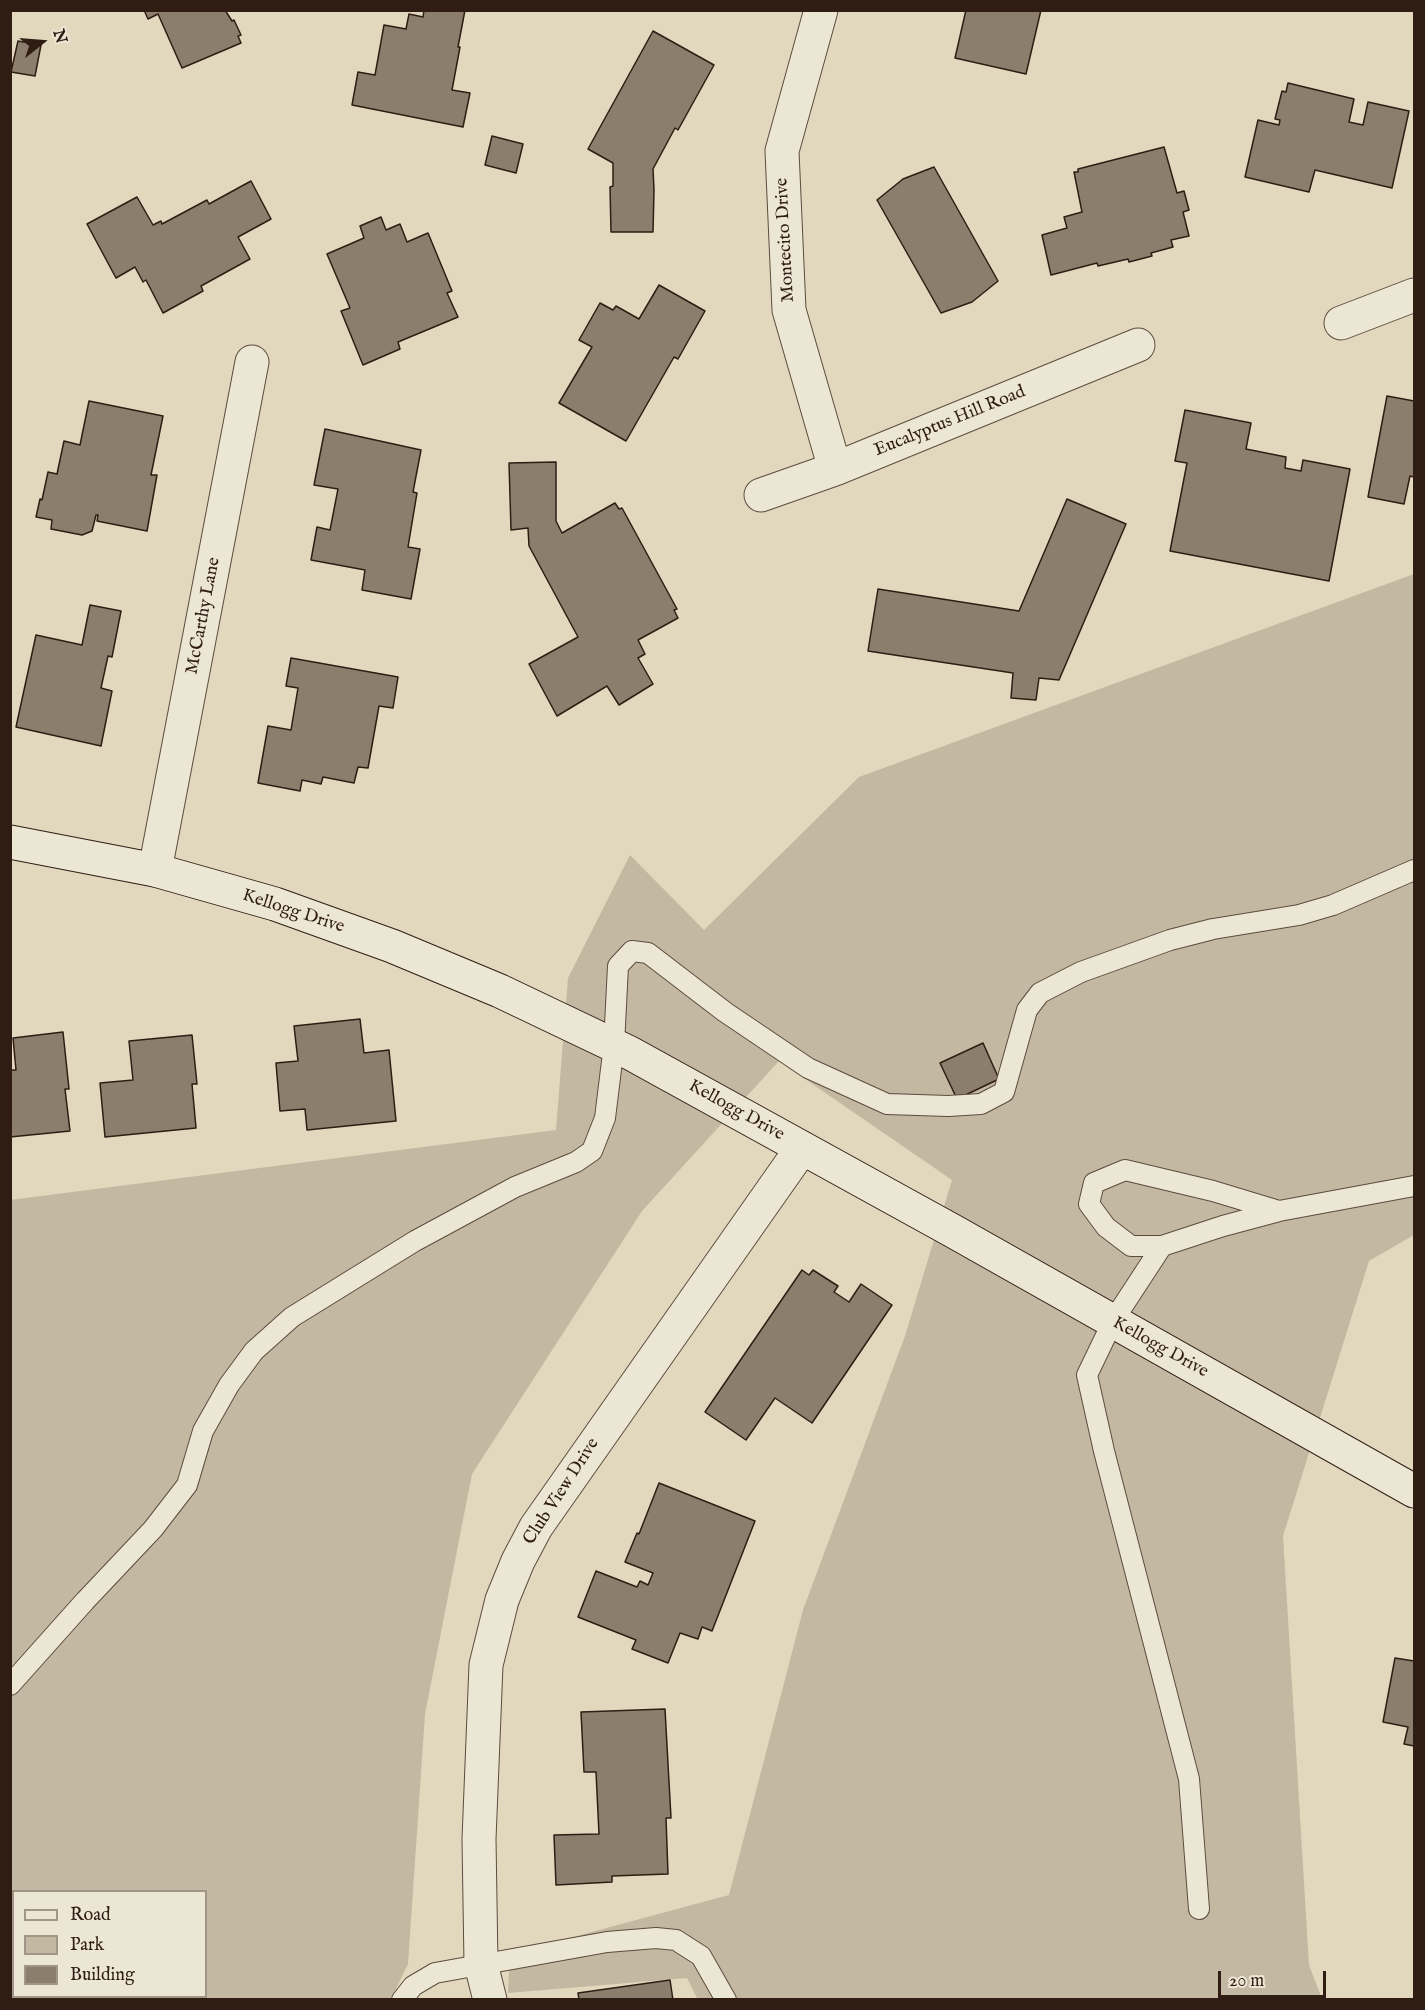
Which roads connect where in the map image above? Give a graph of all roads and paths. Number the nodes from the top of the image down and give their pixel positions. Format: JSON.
{"nodes":[{"id":1,"x":821,"y":10,"type":"edge"},
{"id":2,"x":1414,"y":295,"type":"edge"},
{"id":3,"x":1341,"y":323,"type":"dead end"},
{"id":4,"x":1138,"y":345,"type":"dead end"},
{"id":5,"x":252,"y":362,"type":"dead end"},
{"id":6,"x":835,"y":469,"type":"junction"},
{"id":7,"x":761,"y":495,"type":"dead end"},
{"id":8,"x":10,"y":842,"type":"edge"},
{"id":9,"x":155,"y":870,"type":"junction"},
{"id":10,"x":1414,"y":870,"type":"edge"},
{"id":11,"x":614,"y":1045,"type":"junction"},
{"id":12,"x":802,"y":1148,"type":"junction"},
{"id":13,"x":1414,"y":1186,"type":"edge"},
{"id":14,"x":1280,"y":1211,"type":"junction"},
{"id":15,"x":1162,"y":1246,"type":"junction"},
{"id":16,"x":1113,"y":1321,"type":"junction"},
{"id":17,"x":1414,"y":1491,"type":"edge"},
{"id":18,"x":10,"y":1685,"type":"edge"},
{"id":19,"x":1199,"y":1909,"type":"dead end"},
{"id":20,"x":481,"y":1964,"type":"junction"},
{"id":21,"x":402,"y":2000,"type":"edge"},
{"id":22,"x":490,"y":2000,"type":"edge"},
{"id":23,"x":726,"y":2000,"type":"edge"}],
"edges":[{"from":1,"to":6,"type":"street","name":"Montecito Drive"},
{"from":2,"to":3,"type":"street"},
{"from":4,"to":6,"type":"street","name":"Eucalyptus Hill Road"},
{"from":5,"to":9,"type":"street","name":"McCarthy Lane"},
{"from":6,"to":7,"type":"street","name":"Eucalyptus Hill Road"},
{"from":8,"to":9,"type":"street","name":"Kellogg Drive"},
{"from":9,"to":11,"type":"street","name":"Kellogg Drive"},
{"from":10,"to":11,"type":"lane"},
{"from":11,"to":12,"type":"street","name":"Kellogg Drive"},
{"from":11,"to":18,"type":"lane"},
{"from":12,"to":16,"type":"street","name":"Kellogg Drive"},
{"from":12,"to":20,"type":"street","name":"Club View Drive"},
{"from":13,"to":14,"type":"lane"},
{"from":14,"to":15,"type":"lane"},
{"from":14,"to":15,"type":"lane"},
{"from":15,"to":16,"type":"lane"},
{"from":16,"to":17,"type":"street","name":"Kellogg Drive"},
{"from":16,"to":19,"type":"lane"},
{"from":20,"to":21,"type":"lane"},
{"from":20,"to":22,"type":"street","name":"Club View Drive"},
{"from":20,"to":23,"type":"lane"}]}
